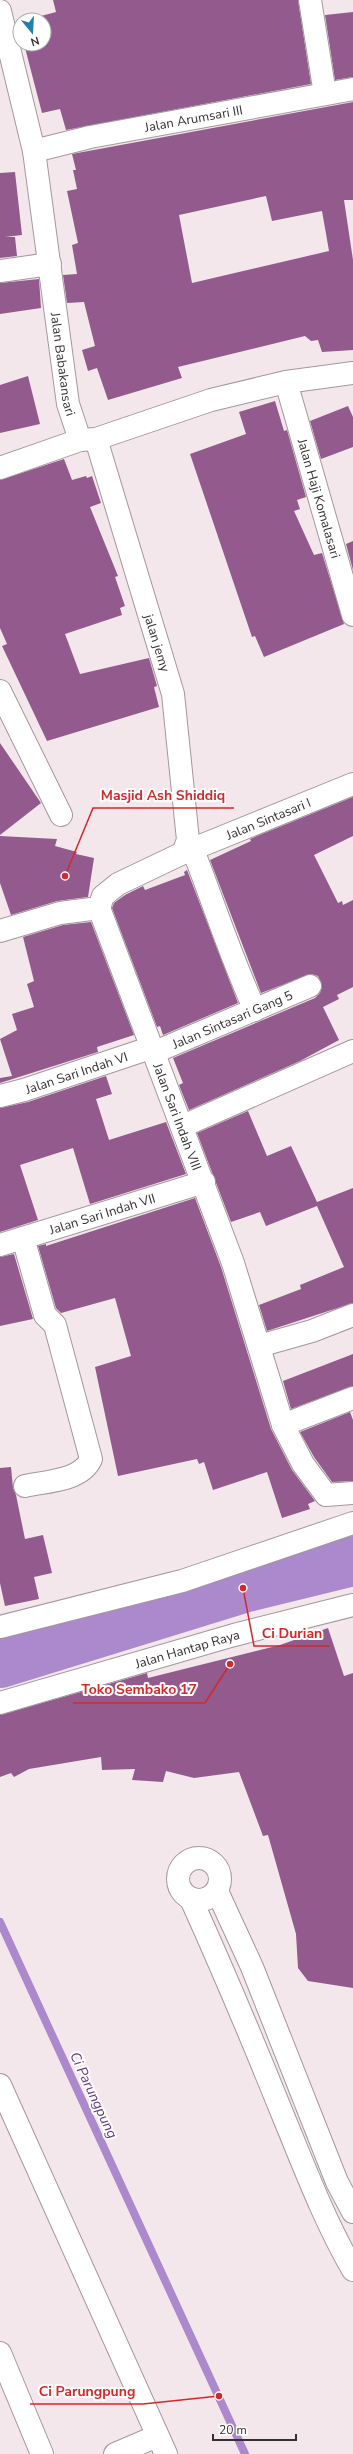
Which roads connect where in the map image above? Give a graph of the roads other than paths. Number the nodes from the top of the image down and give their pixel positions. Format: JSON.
{"nodes":[{"id":1,"x":310,"y":0,"type":"edge"},
{"id":2,"x":0,"y":11,"type":"edge"},
{"id":3,"x":353,"y":89,"type":"edge"},
{"id":4,"x":325,"y":94,"type":"junction"},
{"id":5,"x":34,"y":151,"type":"junction"},
{"id":6,"x":50,"y":264,"type":"junction"},
{"id":7,"x":0,"y":271,"type":"edge"},
{"id":8,"x":353,"y":373,"type":"edge"},
{"id":9,"x":286,"y":382,"type":"junction"},
{"id":10,"x":88,"y":439,"type":"junction"},
{"id":11,"x":0,"y":468,"type":"edge"},
{"id":12,"x":353,"y":615,"type":"edge"},
{"id":13,"x":0,"y":691,"type":"edge"},
{"id":14,"x":353,"y":784,"type":"edge"},
{"id":15,"x":61,"y":815,"type":"dead end"},
{"id":16,"x":188,"y":852,"type":"junction"},
{"id":17,"x":99,"y":908,"type":"junction"},
{"id":18,"x":0,"y":932,"type":"edge"},
{"id":19,"x":310,"y":986,"type":"dead end"},
{"id":20,"x":255,"y":1010,"type":"junction"},
{"id":21,"x":154,"y":1050,"type":"junction"},
{"id":22,"x":353,"y":1051,"type":"edge"},
{"id":23,"x":0,"y":1096,"type":"edge"},
{"id":24,"x":183,"y":1126,"type":"junction"},
{"id":25,"x":204,"y":1182,"type":"junction"},
{"id":26,"x":23,"y":1238,"type":"junction"},
{"id":27,"x":0,"y":1245,"type":"edge"},
{"id":28,"x":353,"y":1315,"type":"edge"},
{"id":29,"x":259,"y":1346,"type":"junction"},
{"id":30,"x":353,"y":1398,"type":"edge"},
{"id":31,"x":283,"y":1425,"type":"junction"},
{"id":32,"x":25,"y":1486,"type":"dead end"},
{"id":33,"x":353,"y":1493,"type":"edge"},
{"id":34,"x":326,"y":1495,"type":"junction"},
{"id":35,"x":351,"y":1524,"type":"edge"},
{"id":36,"x":352,"y":1610,"type":"edge"},
{"id":37,"x":0,"y":1627,"type":"edge"},
{"id":38,"x":0,"y":1703,"type":"edge"},
{"id":39,"x":217,"y":1891,"type":"junction"},
{"id":40,"x":191,"y":1899,"type":"junction"},
{"id":41,"x":0,"y":2085,"type":"edge"},
{"id":42,"x":337,"y":2182,"type":"junction"},
{"id":43,"x":315,"y":2191,"type":"junction"},
{"id":44,"x":353,"y":2212,"type":"edge"},
{"id":45,"x":353,"y":2270,"type":"edge"},
{"id":46,"x":0,"y":2353,"type":"edge"},
{"id":47,"x":162,"y":2445,"type":"edge"},
{"id":48,"x":42,"y":2454,"type":"edge"},
{"id":49,"x":115,"y":2454,"type":"edge"}],
"edges":[{"from":1,"to":4,"type":"street"},
{"from":2,"to":5,"type":"street","name":"Jalan Babakansari"},
{"from":3,"to":4,"type":"street","name":"Jalan Arumsari III"},
{"from":4,"to":5,"type":"street","name":"Jalan Arumsari III"},
{"from":5,"to":6,"type":"street","name":"Jalan Babakansari"},
{"from":6,"to":7,"type":"street"},
{"from":6,"to":10,"type":"street","name":"Jalan Babakansari"},
{"from":8,"to":9,"type":"street"},
{"from":9,"to":10,"type":"street"},
{"from":9,"to":12,"type":"street","name":"Jalan Haji Komalasari"},
{"from":10,"to":11,"type":"street"},
{"from":10,"to":16,"type":"street","name":"jalan jemy"},
{"from":13,"to":15,"type":"street"},
{"from":14,"to":16,"type":"street","name":"Jalan Sintasari I"},
{"from":16,"to":17,"type":"street","name":"Jalan Sintasari I"},
{"from":16,"to":20,"type":"street"},
{"from":17,"to":18,"type":"street"},
{"from":17,"to":21,"type":"street","name":"Jalan Sari Indah VIII"},
{"from":19,"to":20,"type":"street","name":"Jalan Sintasari Gang 5"},
{"from":20,"to":21,"type":"street","name":"Jalan Sintasari Gang 5"},
{"from":21,"to":23,"type":"street","name":"Jalan Sari Indah VI"},
{"from":21,"to":24,"type":"street","name":"Jalan Sari Indah VIII"},
{"from":22,"to":24,"type":"street"},
{"from":24,"to":25,"type":"street","name":"Jalan Sari Indah VIII"},
{"from":25,"to":26,"type":"street","name":"Jalan Sari Indah VII"},
{"from":25,"to":29,"type":"street","name":"Jalan Sari Indah VIII"},
{"from":26,"to":27,"type":"street","name":"Jalan Sari Indah VII"},
{"from":26,"to":32,"type":"street"},
{"from":28,"to":29,"type":"street"},
{"from":29,"to":31,"type":"street","name":"Jalan Sari Indah VIII"},
{"from":30,"to":31,"type":"street"},
{"from":31,"to":34,"type":"street","name":"Jalan Sari Indah VIII"},
{"from":33,"to":34,"type":"street"},
{"from":34,"to":35,"type":"street","name":"Jalan Sari Indah VIII"},
{"from":35,"to":37,"type":"street"},
{"from":36,"to":38,"type":"street","name":"Jalan Hantap Raya"},
{"from":39,"to":40,"type":"street"},
{"from":39,"to":40,"type":"street"},
{"from":39,"to":42,"type":"street"},
{"from":40,"to":43,"type":"street"},
{"from":41,"to":47,"type":"street"},
{"from":42,"to":43,"type":"street"},
{"from":42,"to":44,"type":"street"},
{"from":43,"to":45,"type":"street"},
{"from":46,"to":48,"type":"street"},
{"from":47,"to":49,"type":"street"}]}
